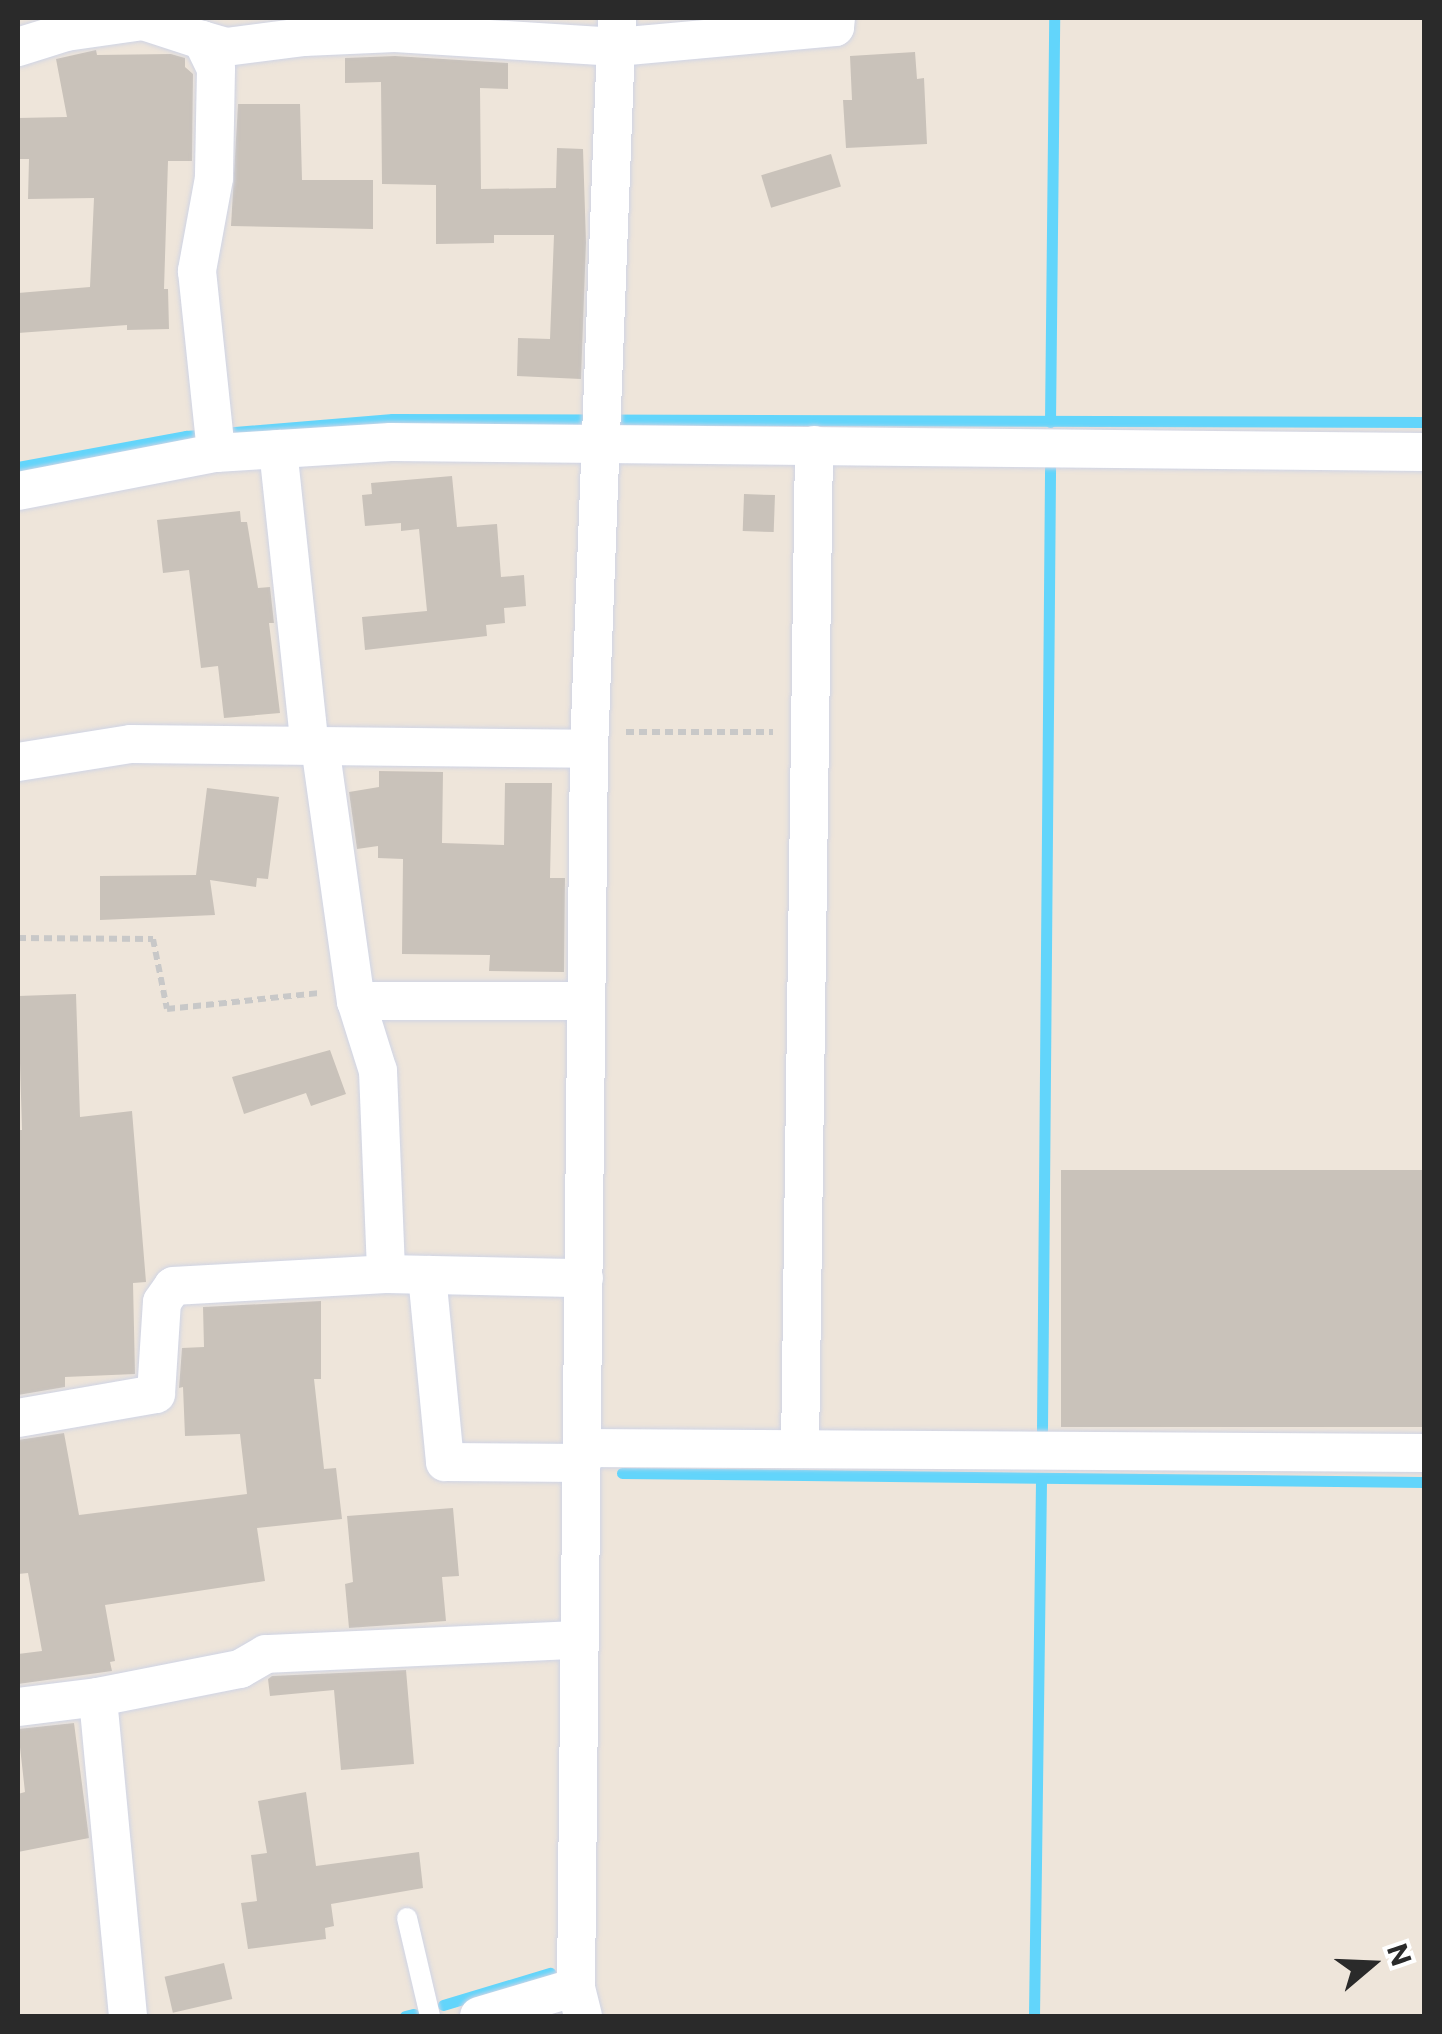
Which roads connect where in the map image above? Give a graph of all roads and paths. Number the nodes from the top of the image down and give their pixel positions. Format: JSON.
{"nodes":[{"id":1,"x":836,"y":18,"type":"edge"},
{"id":2,"x":142,"y":19,"type":"edge"},
{"id":3,"x":617,"y":32,"type":"edge"},
{"id":4,"x":202,"y":40,"type":"junction"},
{"id":5,"x":18,"y":47,"type":"edge"},
{"id":6,"x":604,"y":423,"type":"junction"},
{"id":7,"x":814,"y":445,"type":"junction"},
{"id":8,"x":216,"y":448,"type":"junction"},
{"id":9,"x":278,"y":449,"type":"junction"},
{"id":10,"x":1424,"y":452,"type":"edge"},
{"id":11,"x":18,"y":491,"type":"edge"},
{"id":12,"x":810,"y":732,"type":"junction"},
{"id":13,"x":589,"y":740,"type":"junction"},
{"id":14,"x":315,"y":746,"type":"junction"},
{"id":15,"x":18,"y":762,"type":"edge"},
{"id":16,"x":18,"y":938,"type":"edge"},
{"id":17,"x":355,"y":996,"type":"junction"},
{"id":18,"x":586,"y":1000,"type":"junction"},
{"id":19,"x":386,"y":1274,"type":"junction"},
{"id":20,"x":427,"y":1275,"type":"junction"},
{"id":21,"x":584,"y":1278,"type":"junction"},
{"id":22,"x":18,"y":1418,"type":"edge"},
{"id":23,"x":800,"y":1449,"type":"junction"},
{"id":24,"x":1424,"y":1453,"type":"edge"},
{"id":25,"x":582,"y":1456,"type":"junction"},
{"id":26,"x":580,"y":1640,"type":"junction"},
{"id":27,"x":98,"y":1697,"type":"junction"},
{"id":28,"x":18,"y":1707,"type":"edge"},
{"id":29,"x":407,"y":1918,"type":"dead end"},
{"id":30,"x":580,"y":2002,"type":"edge"},
{"id":31,"x":128,"y":2016,"type":"edge"},
{"id":32,"x":430,"y":2016,"type":"edge"},
{"id":33,"x":478,"y":2016,"type":"edge"}],
"edges":[{"from":1,"to":3,"type":"street"},
{"from":2,"to":4,"type":"street"},
{"from":2,"to":5,"type":"street"},
{"from":3,"to":4,"type":"street"},
{"from":3,"to":6,"type":"street"},
{"from":4,"to":8,"type":"street"},
{"from":6,"to":7,"type":"street"},
{"from":6,"to":9,"type":"street"},
{"from":6,"to":13,"type":"street"},
{"from":7,"to":10,"type":"street"},
{"from":7,"to":12,"type":"street"},
{"from":8,"to":9,"type":"street"},
{"from":8,"to":11,"type":"street"},
{"from":9,"to":14,"type":"street"},
{"from":12,"to":13,"type":"path"},
{"from":12,"to":23,"type":"street"},
{"from":13,"to":14,"type":"street"},
{"from":13,"to":18,"type":"street"},
{"from":14,"to":15,"type":"street"},
{"from":14,"to":17,"type":"street"},
{"from":16,"to":17,"type":"path"},
{"from":17,"to":18,"type":"street"},
{"from":17,"to":19,"type":"street"},
{"from":18,"to":21,"type":"street"},
{"from":19,"to":20,"type":"street"},
{"from":19,"to":22,"type":"street"},
{"from":20,"to":21,"type":"street"},
{"from":20,"to":25,"type":"street"},
{"from":21,"to":25,"type":"street"},
{"from":23,"to":24,"type":"street"},
{"from":23,"to":25,"type":"street"},
{"from":25,"to":26,"type":"street"},
{"from":26,"to":27,"type":"street"},
{"from":26,"to":30,"type":"street"},
{"from":27,"to":28,"type":"street"},
{"from":27,"to":31,"type":"street"},
{"from":29,"to":32,"type":"lane"},
{"from":30,"to":33,"type":"street"}]}
